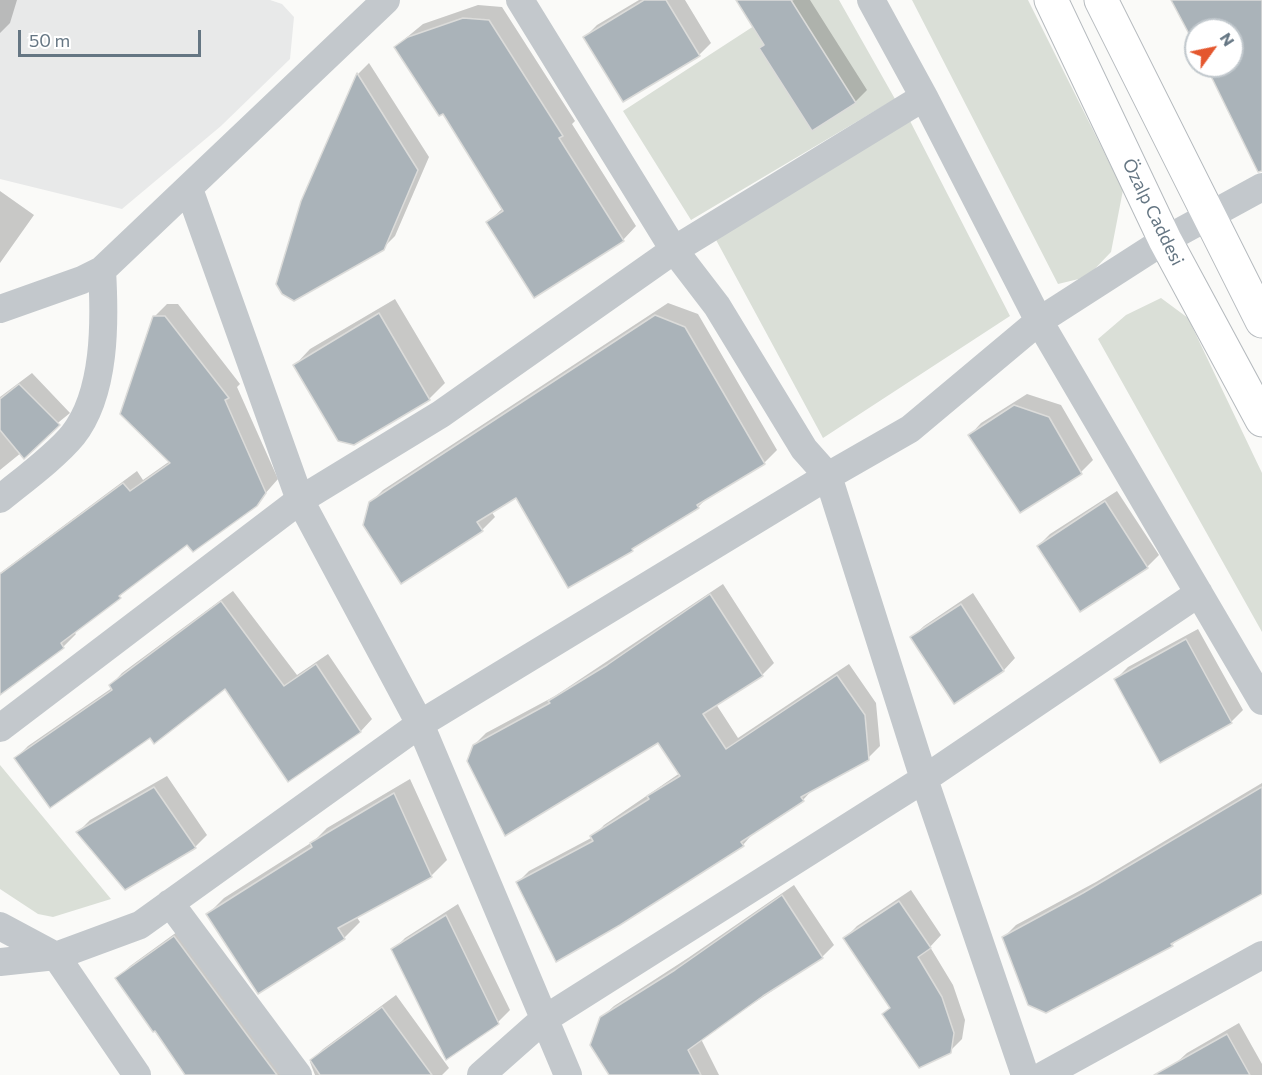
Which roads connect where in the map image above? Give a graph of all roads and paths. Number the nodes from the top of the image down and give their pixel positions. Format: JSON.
{"nodes":[{"id":1,"x":386,"y":0,"type":"edge"},
{"id":2,"x":520,"y":0,"type":"edge"},
{"id":3,"x":871,"y":0,"type":"edge"},
{"id":4,"x":1051,"y":0,"type":"edge"},
{"id":5,"x":1101,"y":0,"type":"edge"},
{"id":6,"x":924,"y":97,"type":"junction"},
{"id":7,"x":1262,"y":187,"type":"edge"},
{"id":8,"x":189,"y":189,"type":"junction"},
{"id":9,"x":1208,"y":215,"type":"junction"},
{"id":10,"x":1165,"y":240,"type":"junction"},
{"id":11,"x":674,"y":250,"type":"junction"},
{"id":12,"x":102,"y":270,"type":"junction"},
{"id":13,"x":0,"y":309,"type":"edge"},
{"id":14,"x":1040,"y":321,"type":"junction"},
{"id":15,"x":1262,"y":321,"type":"edge"},
{"id":16,"x":1262,"y":420,"type":"edge"},
{"id":17,"x":828,"y":476,"type":"junction"},
{"id":18,"x":0,"y":499,"type":"edge"},
{"id":19,"x":300,"y":500,"type":"junction"},
{"id":20,"x":1199,"y":593,"type":"junction"},
{"id":21,"x":1262,"y":701,"type":"edge"},
{"id":22,"x":420,"y":724,"type":"junction"},
{"id":23,"x":0,"y":728,"type":"edge"},
{"id":24,"x":924,"y":779,"type":"junction"},
{"id":25,"x":170,"y":903,"type":"junction"},
{"id":26,"x":0,"y":926,"type":"edge"},
{"id":27,"x":1262,"y":955,"type":"edge"},
{"id":28,"x":56,"y":956,"type":"junction"},
{"id":29,"x":0,"y":962,"type":"edge"},
{"id":30,"x":543,"y":1020,"type":"junction"},
{"id":31,"x":137,"y":1075,"type":"edge"},
{"id":32,"x":298,"y":1075,"type":"edge"},
{"id":33,"x":481,"y":1075,"type":"edge"},
{"id":34,"x":568,"y":1075,"type":"edge"},
{"id":35,"x":1025,"y":1075,"type":"edge"},
{"id":36,"x":1044,"y":1075,"type":"edge"}],
"edges":[{"from":1,"to":8,"type":"street"},
{"from":2,"to":11,"type":"street"},
{"from":3,"to":6,"type":"street"},
{"from":4,"to":10,"type":"main road","name":"Özalp Caddesi"},
{"from":5,"to":9,"type":"main road"},
{"from":6,"to":11,"type":"street"},
{"from":6,"to":14,"type":"street"},
{"from":7,"to":9,"type":"street"},
{"from":8,"to":12,"type":"street"},
{"from":8,"to":19,"type":"street"},
{"from":9,"to":10,"type":"street"},
{"from":9,"to":15,"type":"main road"},
{"from":10,"to":14,"type":"street"},
{"from":10,"to":16,"type":"main road","name":"Özalp Caddesi"},
{"from":11,"to":17,"type":"street"},
{"from":11,"to":19,"type":"street"},
{"from":12,"to":13,"type":"street"},
{"from":12,"to":18,"type":"street"},
{"from":14,"to":17,"type":"street"},
{"from":14,"to":20,"type":"street"},
{"from":17,"to":22,"type":"street"},
{"from":17,"to":24,"type":"street"},
{"from":19,"to":22,"type":"street"},
{"from":19,"to":23,"type":"street"},
{"from":20,"to":21,"type":"street"},
{"from":20,"to":24,"type":"street"},
{"from":22,"to":25,"type":"street"},
{"from":22,"to":30,"type":"street"},
{"from":24,"to":30,"type":"street"},
{"from":24,"to":35,"type":"street"},
{"from":25,"to":28,"type":"street"},
{"from":25,"to":32,"type":"street"},
{"from":26,"to":28,"type":"street"},
{"from":27,"to":36,"type":"street"},
{"from":28,"to":29,"type":"street"},
{"from":28,"to":31,"type":"street"},
{"from":30,"to":33,"type":"street"},
{"from":30,"to":34,"type":"street"}]}
